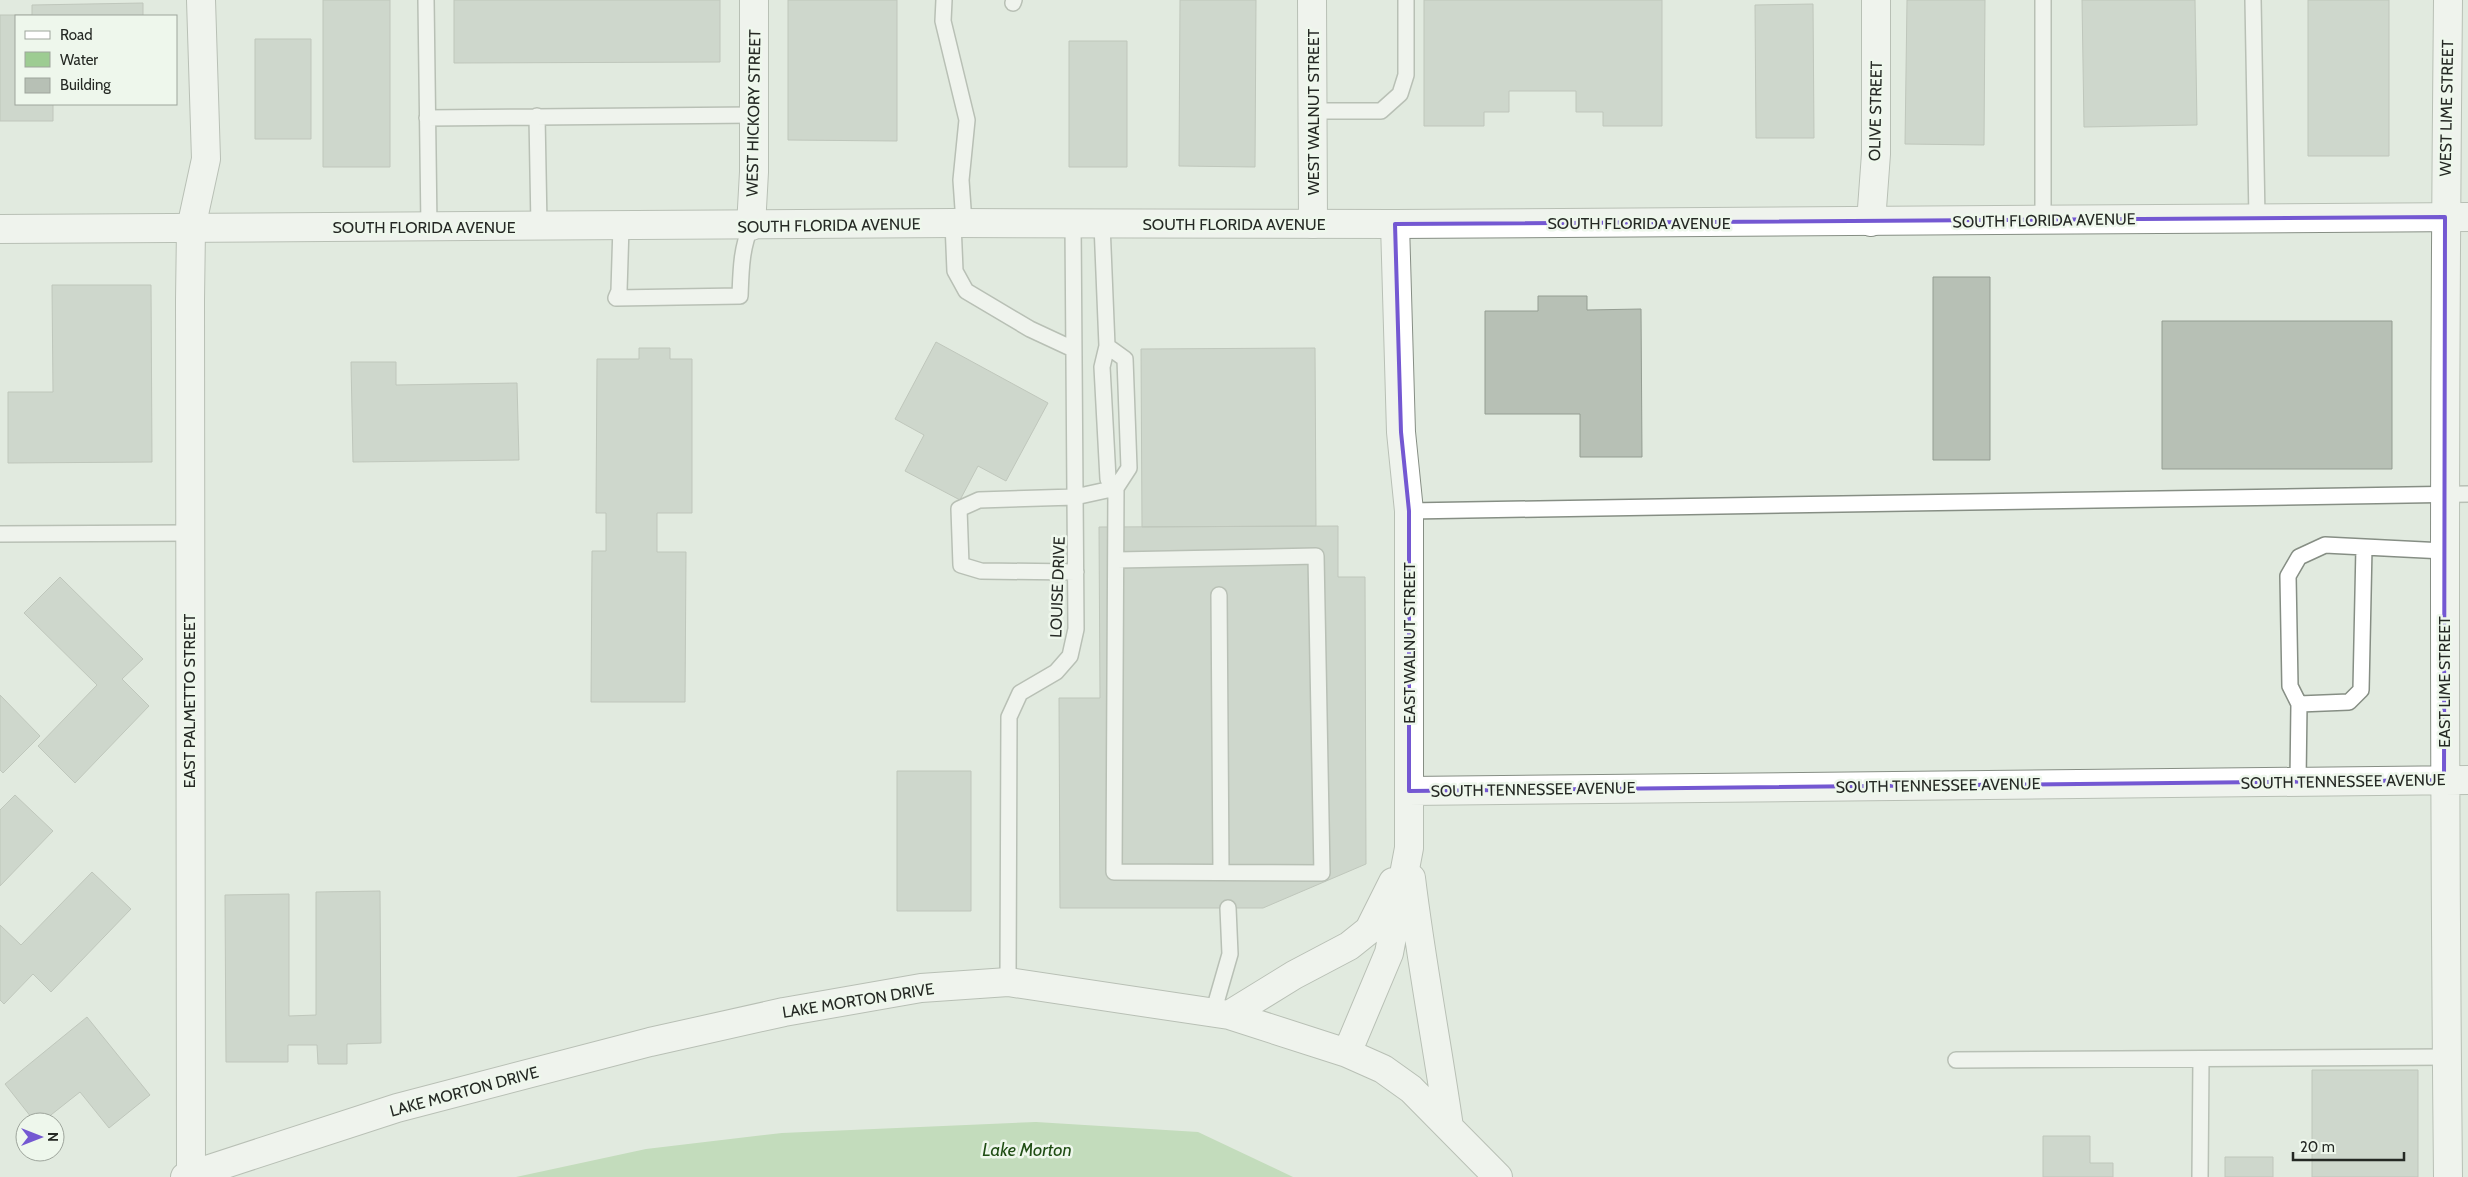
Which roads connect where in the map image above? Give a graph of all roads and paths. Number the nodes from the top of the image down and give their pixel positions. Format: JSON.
{"nodes":[{"id":1,"x":202,"y":0,"type":"edge"},
{"id":2,"x":426,"y":0,"type":"edge"},
{"id":3,"x":754,"y":0,"type":"edge"},
{"id":4,"x":944,"y":0,"type":"edge"},
{"id":5,"x":1312,"y":0,"type":"edge"},
{"id":6,"x":1406,"y":0,"type":"edge"},
{"id":7,"x":1876,"y":0,"type":"edge"},
{"id":8,"x":2043,"y":0,"type":"edge"},
{"id":9,"x":2254,"y":0,"type":"edge"},
{"id":10,"x":2448,"y":0,"type":"edge"},
{"id":11,"x":1313,"y":111,"type":"junction"},
{"id":12,"x":754,"y":115,"type":"junction"},
{"id":13,"x":537,"y":116,"type":"junction"},
{"id":14,"x":427,"y":118,"type":"junction"},
{"id":15,"x":2456,"y":217,"type":"edge"},
{"id":16,"x":2257,"y":218,"type":"junction"},
{"id":17,"x":2043,"y":220,"type":"junction"},
{"id":18,"x":1871,"y":222,"type":"junction"},
{"id":19,"x":958,"y":223,"type":"junction"},
{"id":20,"x":1074,"y":224,"type":"junction"},
{"id":21,"x":1102,"y":224,"type":"junction"},
{"id":22,"x":1314,"y":224,"type":"junction"},
{"id":23,"x":1395,"y":224,"type":"junction"},
{"id":24,"x":539,"y":226,"type":"junction"},
{"id":25,"x":621,"y":226,"type":"junction"},
{"id":26,"x":751,"y":226,"type":"junction"},
{"id":27,"x":429,"y":227,"type":"junction"},
{"id":28,"x":191,"y":228,"type":"junction"},
{"id":29,"x":0,"y":229,"type":"edge"},
{"id":30,"x":1107,"y":346,"type":"junction"},
{"id":31,"x":1074,"y":349,"type":"junction"},
{"id":32,"x":1116,"y":488,"type":"junction"},
{"id":33,"x":2456,"y":494,"type":"edge"},
{"id":34,"x":1075,"y":497,"type":"junction"},
{"id":35,"x":1409,"y":511,"type":"junction"},
{"id":36,"x":188,"y":533,"type":"junction"},
{"id":37,"x":0,"y":534,"type":"edge"},
{"id":38,"x":2364,"y":547,"type":"junction"},
{"id":39,"x":2444,"y":551,"type":"junction"},
{"id":40,"x":1117,"y":560,"type":"junction"},
{"id":41,"x":1076,"y":572,"type":"junction"},
{"id":42,"x":1220,"y":596,"type":"dead end"},
{"id":43,"x":2299,"y":704,"type":"junction"},
{"id":44,"x":2456,"y":780,"type":"edge"},
{"id":45,"x":2298,"y":782,"type":"junction"},
{"id":46,"x":1409,"y":791,"type":"junction"},
{"id":47,"x":1408,"y":851,"type":"junction"},
{"id":48,"x":1221,"y":872,"type":"junction"},
{"id":49,"x":1228,"y":908,"type":"dead end"},
{"id":50,"x":1008,"y":982,"type":"junction"},
{"id":51,"x":1221,"y":1014,"type":"junction"},
{"id":52,"x":1347,"y":1053,"type":"junction"},
{"id":53,"x":2447,"y":1057,"type":"junction"},
{"id":54,"x":2200,"y":1059,"type":"junction"},
{"id":55,"x":1956,"y":1060,"type":"dead end"},
{"id":56,"x":1449,"y":1127,"type":"junction"},
{"id":57,"x":188,"y":1176,"type":"edge"},
{"id":58,"x":1498,"y":1177,"type":"edge"},
{"id":59,"x":2200,"y":1177,"type":"edge"},
{"id":60,"x":2448,"y":1177,"type":"edge"}],
"edges":[{"from":1,"to":28,"type":"street","name":"EAST PALMETTO STREET"},
{"from":2,"to":14,"type":"lane"},
{"from":3,"to":12,"type":"street","name":"WEST HICKORY STREET"},
{"from":4,"to":19,"type":"lane"},
{"from":5,"to":11,"type":"street","name":"WEST WALNUT STREET"},
{"from":6,"to":11,"type":"lane"},
{"from":7,"to":18,"type":"street","name":"OLIVE STREET"},
{"from":8,"to":17,"type":"lane"},
{"from":9,"to":16,"type":"lane"},
{"from":10,"to":15,"type":"street","name":"WEST LIME STREET"},
{"from":11,"to":22,"type":"street","name":"WEST WALNUT STREET"},
{"from":12,"to":13,"type":"lane"},
{"from":12,"to":26,"type":"street","name":"WEST HICKORY STREET"},
{"from":13,"to":14,"type":"lane"},
{"from":13,"to":24,"type":"lane"},
{"from":14,"to":27,"type":"lane"},
{"from":15,"to":16,"type":"street","name":"SOUTH FLORIDA AVENUE"},
{"from":15,"to":33,"type":"street","name":"EAST LIME STREET"},
{"from":16,"to":17,"type":"street","name":"SOUTH FLORIDA AVENUE"},
{"from":17,"to":18,"type":"street","name":"SOUTH FLORIDA AVENUE"},
{"from":18,"to":23,"type":"street","name":"SOUTH FLORIDA AVENUE"},
{"from":19,"to":20,"type":"street","name":"SOUTH FLORIDA AVENUE"},
{"from":19,"to":26,"type":"street","name":"SOUTH FLORIDA AVENUE"},
{"from":19,"to":31,"type":"lane"},
{"from":20,"to":21,"type":"street","name":"SOUTH FLORIDA AVENUE"},
{"from":20,"to":31,"type":"lane","name":"LOUISE DRIVE"},
{"from":21,"to":22,"type":"street","name":"SOUTH FLORIDA AVENUE"},
{"from":21,"to":30,"type":"lane"},
{"from":22,"to":23,"type":"street","name":"SOUTH FLORIDA AVENUE"},
{"from":23,"to":35,"type":"street","name":"EAST WALNUT STREET"},
{"from":24,"to":25,"type":"street","name":"SOUTH FLORIDA AVENUE"},
{"from":24,"to":27,"type":"street","name":"SOUTH FLORIDA AVENUE"},
{"from":25,"to":26,"type":"street","name":"SOUTH FLORIDA AVENUE"},
{"from":25,"to":26,"type":"lane"},
{"from":27,"to":28,"type":"street","name":"SOUTH FLORIDA AVENUE"},
{"from":28,"to":29,"type":"street","name":"SOUTH FLORIDA AVENUE"},
{"from":28,"to":36,"type":"street","name":"EAST PALMETTO STREET"},
{"from":30,"to":32,"type":"lane"},
{"from":30,"to":32,"type":"lane"},
{"from":31,"to":34,"type":"lane","name":"LOUISE DRIVE"},
{"from":32,"to":34,"type":"lane"},
{"from":32,"to":40,"type":"lane"},
{"from":33,"to":35,"type":"lane"},
{"from":33,"to":39,"type":"street","name":"EAST LIME STREET"},
{"from":34,"to":41,"type":"lane","name":"LOUISE DRIVE"},
{"from":34,"to":41,"type":"lane"},
{"from":35,"to":46,"type":"street","name":"EAST WALNUT STREET"},
{"from":36,"to":37,"type":"lane"},
{"from":36,"to":57,"type":"street","name":"EAST PALMETTO STREET"},
{"from":38,"to":39,"type":"lane"},
{"from":38,"to":43,"type":"lane"},
{"from":38,"to":43,"type":"lane"},
{"from":39,"to":44,"type":"street","name":"EAST LIME STREET"},
{"from":40,"to":48,"type":"lane"},
{"from":40,"to":48,"type":"lane"},
{"from":41,"to":50,"type":"lane","name":"LOUISE DRIVE"},
{"from":42,"to":48,"type":"lane"},
{"from":43,"to":45,"type":"lane"},
{"from":44,"to":45,"type":"street","name":"SOUTH TENNESSEE AVENUE"},
{"from":44,"to":53,"type":"street","name":"EAST LIME STREET"},
{"from":45,"to":46,"type":"street","name":"SOUTH TENNESSEE AVENUE"},
{"from":46,"to":47,"type":"street","name":"EAST WALNUT STREET"},
{"from":47,"to":51,"type":"street"},
{"from":47,"to":52,"type":"street","name":"EAST WALNUT STREET"},
{"from":47,"to":56,"type":"street"},
{"from":49,"to":51,"type":"lane"},
{"from":50,"to":51,"type":"street","name":"LAKE MORTON DRIVE"},
{"from":50,"to":57,"type":"street","name":"LAKE MORTON DRIVE"},
{"from":51,"to":52,"type":"street","name":"LAKE MORTON DRIVE"},
{"from":52,"to":56,"type":"street","name":"LAKE MORTON DRIVE"},
{"from":53,"to":54,"type":"lane"},
{"from":53,"to":60,"type":"street","name":"EAST LIME STREET"},
{"from":54,"to":55,"type":"lane"},
{"from":54,"to":59,"type":"lane"},
{"from":56,"to":58,"type":"street","name":"LAKE MORTON DRIVE"}]}
